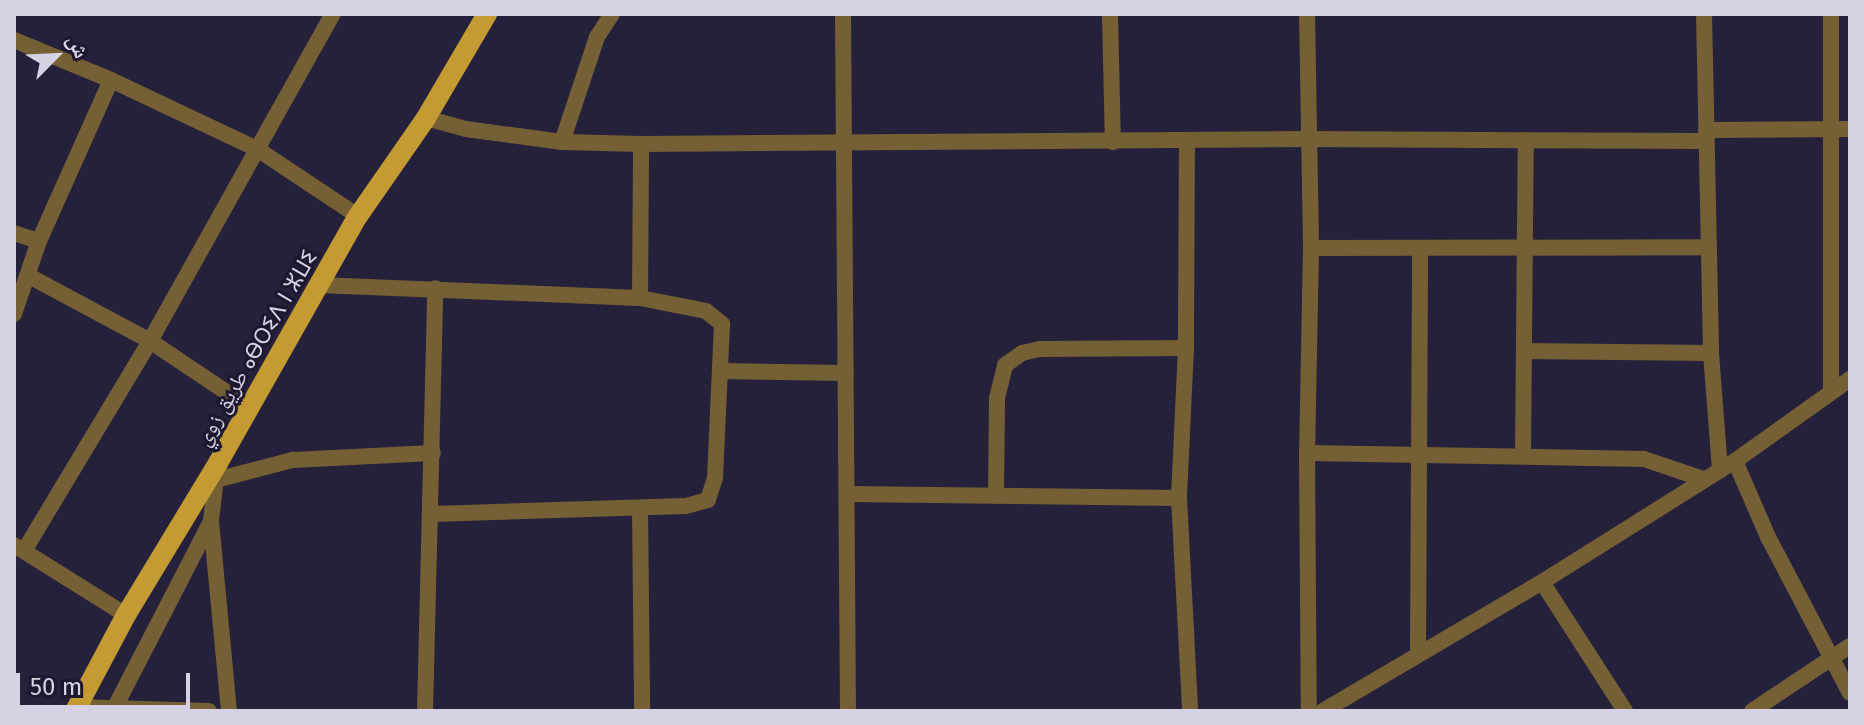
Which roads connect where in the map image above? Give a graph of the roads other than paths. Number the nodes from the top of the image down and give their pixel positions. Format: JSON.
{"nodes":[{"id":1,"x":333,"y":14,"type":"edge"},
{"id":2,"x":487,"y":14,"type":"edge"},
{"id":3,"x":612,"y":14,"type":"edge"},
{"id":4,"x":843,"y":14,"type":"edge"},
{"id":5,"x":1110,"y":14,"type":"edge"},
{"id":6,"x":1307,"y":14,"type":"edge"},
{"id":7,"x":1704,"y":14,"type":"edge"},
{"id":8,"x":1831,"y":14,"type":"edge"},
{"id":9,"x":14,"y":40,"type":"edge"},
{"id":10,"x":111,"y":80,"type":"junction"},
{"id":11,"x":426,"y":118,"type":"junction"},
{"id":12,"x":1850,"y":129,"type":"edge"},
{"id":13,"x":1831,"y":131,"type":"junction"},
{"id":14,"x":1706,"y":136,"type":"junction"},
{"id":15,"x":1307,"y":139,"type":"junction"},
{"id":16,"x":1187,"y":140,"type":"junction"},
{"id":17,"x":1526,"y":140,"type":"junction"},
{"id":18,"x":562,"y":142,"type":"junction"},
{"id":19,"x":843,"y":142,"type":"junction"},
{"id":20,"x":1113,"y":142,"type":"junction"},
{"id":21,"x":641,"y":144,"type":"junction"},
{"id":22,"x":257,"y":149,"type":"junction"},
{"id":23,"x":358,"y":216,"type":"junction"},
{"id":24,"x":14,"y":233,"type":"edge"},
{"id":25,"x":39,"y":241,"type":"junction"},
{"id":26,"x":1526,"y":247,"type":"junction"},
{"id":27,"x":1708,"y":247,"type":"junction"},
{"id":28,"x":1311,"y":248,"type":"junction"},
{"id":29,"x":1420,"y":249,"type":"junction"},
{"id":30,"x":29,"y":276,"type":"junction"},
{"id":31,"x":319,"y":285,"type":"junction"},
{"id":32,"x":435,"y":288,"type":"junction"},
{"id":33,"x":640,"y":298,"type":"junction"},
{"id":34,"x":14,"y":314,"type":"edge"},
{"id":35,"x":150,"y":341,"type":"junction"},
{"id":36,"x":1186,"y":348,"type":"junction"},
{"id":37,"x":1524,"y":351,"type":"junction"},
{"id":38,"x":1711,"y":353,"type":"junction"},
{"id":39,"x":721,"y":371,"type":"junction"},
{"id":40,"x":846,"y":373,"type":"junction"},
{"id":41,"x":1850,"y":379,"type":"edge"},
{"id":42,"x":1831,"y":391,"type":"junction"},
{"id":43,"x":247,"y":406,"type":"junction"},
{"id":44,"x":433,"y":453,"type":"junction"},
{"id":45,"x":1307,"y":453,"type":"junction"},
{"id":46,"x":1420,"y":454,"type":"junction"},
{"id":47,"x":1523,"y":455,"type":"junction"},
{"id":48,"x":1735,"y":461,"type":"junction"},
{"id":49,"x":1720,"y":471,"type":"junction"},
{"id":50,"x":217,"y":472,"type":"junction"},
{"id":51,"x":1703,"y":479,"type":"junction"},
{"id":52,"x":848,"y":494,"type":"junction"},
{"id":53,"x":996,"y":496,"type":"junction"},
{"id":54,"x":1179,"y":498,"type":"junction"},
{"id":55,"x":640,"y":508,"type":"junction"},
{"id":56,"x":432,"y":514,"type":"junction"},
{"id":57,"x":211,"y":521,"type":"junction"},
{"id":58,"x":19,"y":548,"type":"edge"},
{"id":59,"x":1542,"y":582,"type":"junction"},
{"id":60,"x":126,"y":615,"type":"junction"},
{"id":61,"x":1850,"y":646,"type":"edge"},
{"id":62,"x":1418,"y":652,"type":"junction"},
{"id":63,"x":1829,"y":659,"type":"junction"},
{"id":64,"x":1850,"y":693,"type":"edge"},
{"id":65,"x":76,"y":709,"type":"edge"},
{"id":66,"x":114,"y":709,"type":"edge"},
{"id":67,"x":209,"y":711,"type":"edge"},
{"id":68,"x":229,"y":711,"type":"edge"},
{"id":69,"x":425,"y":711,"type":"edge"},
{"id":70,"x":642,"y":711,"type":"edge"},
{"id":71,"x":848,"y":711,"type":"edge"},
{"id":72,"x":1189,"y":711,"type":"edge"},
{"id":73,"x":1309,"y":711,"type":"edge"},
{"id":74,"x":1323,"y":711,"type":"edge"},
{"id":75,"x":1625,"y":711,"type":"edge"},
{"id":76,"x":1752,"y":711,"type":"edge"}],
"edges":[{"from":1,"to":22,"type":"street"},
{"from":2,"to":11,"type":"main road","name":"طريق زوي ⴰⴱⵔⵉⴷ ⵏ ⵣⵡⵉ"},
{"from":3,"to":18,"type":"street"},
{"from":4,"to":19,"type":"street"},
{"from":5,"to":20,"type":"street"},
{"from":6,"to":15,"type":"street"},
{"from":7,"to":14,"type":"street"},
{"from":8,"to":13,"type":"street"},
{"from":9,"to":10,"type":"street"},
{"from":10,"to":22,"type":"street"},
{"from":10,"to":25,"type":"street"},
{"from":11,"to":18,"type":"street"},
{"from":11,"to":23,"type":"main road","name":"طريق زوي ⴰⴱⵔⵉⴷ ⵏ ⵣⵡⵉ"},
{"from":12,"to":13,"type":"street"},
{"from":13,"to":14,"type":"street"},
{"from":13,"to":42,"type":"street"},
{"from":14,"to":17,"type":"street"},
{"from":14,"to":27,"type":"street"},
{"from":15,"to":16,"type":"street"},
{"from":15,"to":17,"type":"street"},
{"from":15,"to":28,"type":"street"},
{"from":16,"to":20,"type":"street"},
{"from":16,"to":36,"type":"street"},
{"from":17,"to":26,"type":"street"},
{"from":18,"to":21,"type":"street"},
{"from":19,"to":20,"type":"street"},
{"from":19,"to":21,"type":"street"},
{"from":19,"to":40,"type":"street"},
{"from":21,"to":33,"type":"street"},
{"from":22,"to":23,"type":"street"},
{"from":22,"to":35,"type":"street"},
{"from":23,"to":31,"type":"main road","name":"طريق زوي ⴰⴱⵔⵉⴷ ⵏ ⵣⵡⵉ"},
{"from":24,"to":25,"type":"street"},
{"from":25,"to":30,"type":"street"},
{"from":26,"to":27,"type":"street"},
{"from":26,"to":29,"type":"street"},
{"from":26,"to":37,"type":"street"},
{"from":27,"to":38,"type":"street"},
{"from":28,"to":29,"type":"street"},
{"from":28,"to":45,"type":"street"},
{"from":29,"to":46,"type":"street"},
{"from":30,"to":34,"type":"street"},
{"from":30,"to":35,"type":"street"},
{"from":31,"to":32,"type":"street"},
{"from":31,"to":43,"type":"main road","name":"طريق زوي ⴰⴱⵔⵉⴷ ⵏ ⵣⵡⵉ"},
{"from":32,"to":33,"type":"street"},
{"from":32,"to":44,"type":"street"},
{"from":33,"to":39,"type":"street"},
{"from":35,"to":43,"type":"street"},
{"from":35,"to":58,"type":"street"},
{"from":36,"to":53,"type":"street"},
{"from":36,"to":54,"type":"street"},
{"from":37,"to":38,"type":"street"},
{"from":37,"to":47,"type":"street"},
{"from":38,"to":49,"type":"street"},
{"from":39,"to":40,"type":"street"},
{"from":39,"to":55,"type":"street"},
{"from":40,"to":52,"type":"street"},
{"from":41,"to":42,"type":"street"},
{"from":42,"to":48,"type":"street"},
{"from":43,"to":50,"type":"main road","name":"طريق زوي ⴰⴱⵔⵉⴷ ⵏ ⵣⵡⵉ"},
{"from":44,"to":50,"type":"street"},
{"from":44,"to":56,"type":"street"},
{"from":45,"to":46,"type":"street"},
{"from":45,"to":73,"type":"street"},
{"from":46,"to":47,"type":"street"},
{"from":46,"to":62,"type":"street"},
{"from":47,"to":51,"type":"street"},
{"from":48,"to":49,"type":"street"},
{"from":48,"to":63,"type":"street"},
{"from":49,"to":51,"type":"street"},
{"from":50,"to":57,"type":"street"},
{"from":50,"to":60,"type":"main road","name":"طريق زوي ⴰⴱⵔⵉⴷ ⵏ ⵣⵡⵉ"},
{"from":51,"to":59,"type":"street"},
{"from":52,"to":53,"type":"street"},
{"from":52,"to":71,"type":"street"},
{"from":53,"to":54,"type":"street"},
{"from":54,"to":72,"type":"street"},
{"from":55,"to":56,"type":"street"},
{"from":55,"to":70,"type":"street"},
{"from":56,"to":69,"type":"street"},
{"from":57,"to":66,"type":"street"},
{"from":57,"to":68,"type":"street"},
{"from":58,"to":60,"type":"street"},
{"from":59,"to":62,"type":"street"},
{"from":59,"to":75,"type":"street"},
{"from":60,"to":65,"type":"main road","name":"طريق زوي ⴰⴱⵔⵉⴷ ⵏ ⵣⵡⵉ"},
{"from":61,"to":63,"type":"street"},
{"from":62,"to":74,"type":"street"},
{"from":63,"to":64,"type":"street"},
{"from":63,"to":76,"type":"street"},
{"from":65,"to":66,"type":"street"},
{"from":66,"to":67,"type":"street"}]}
